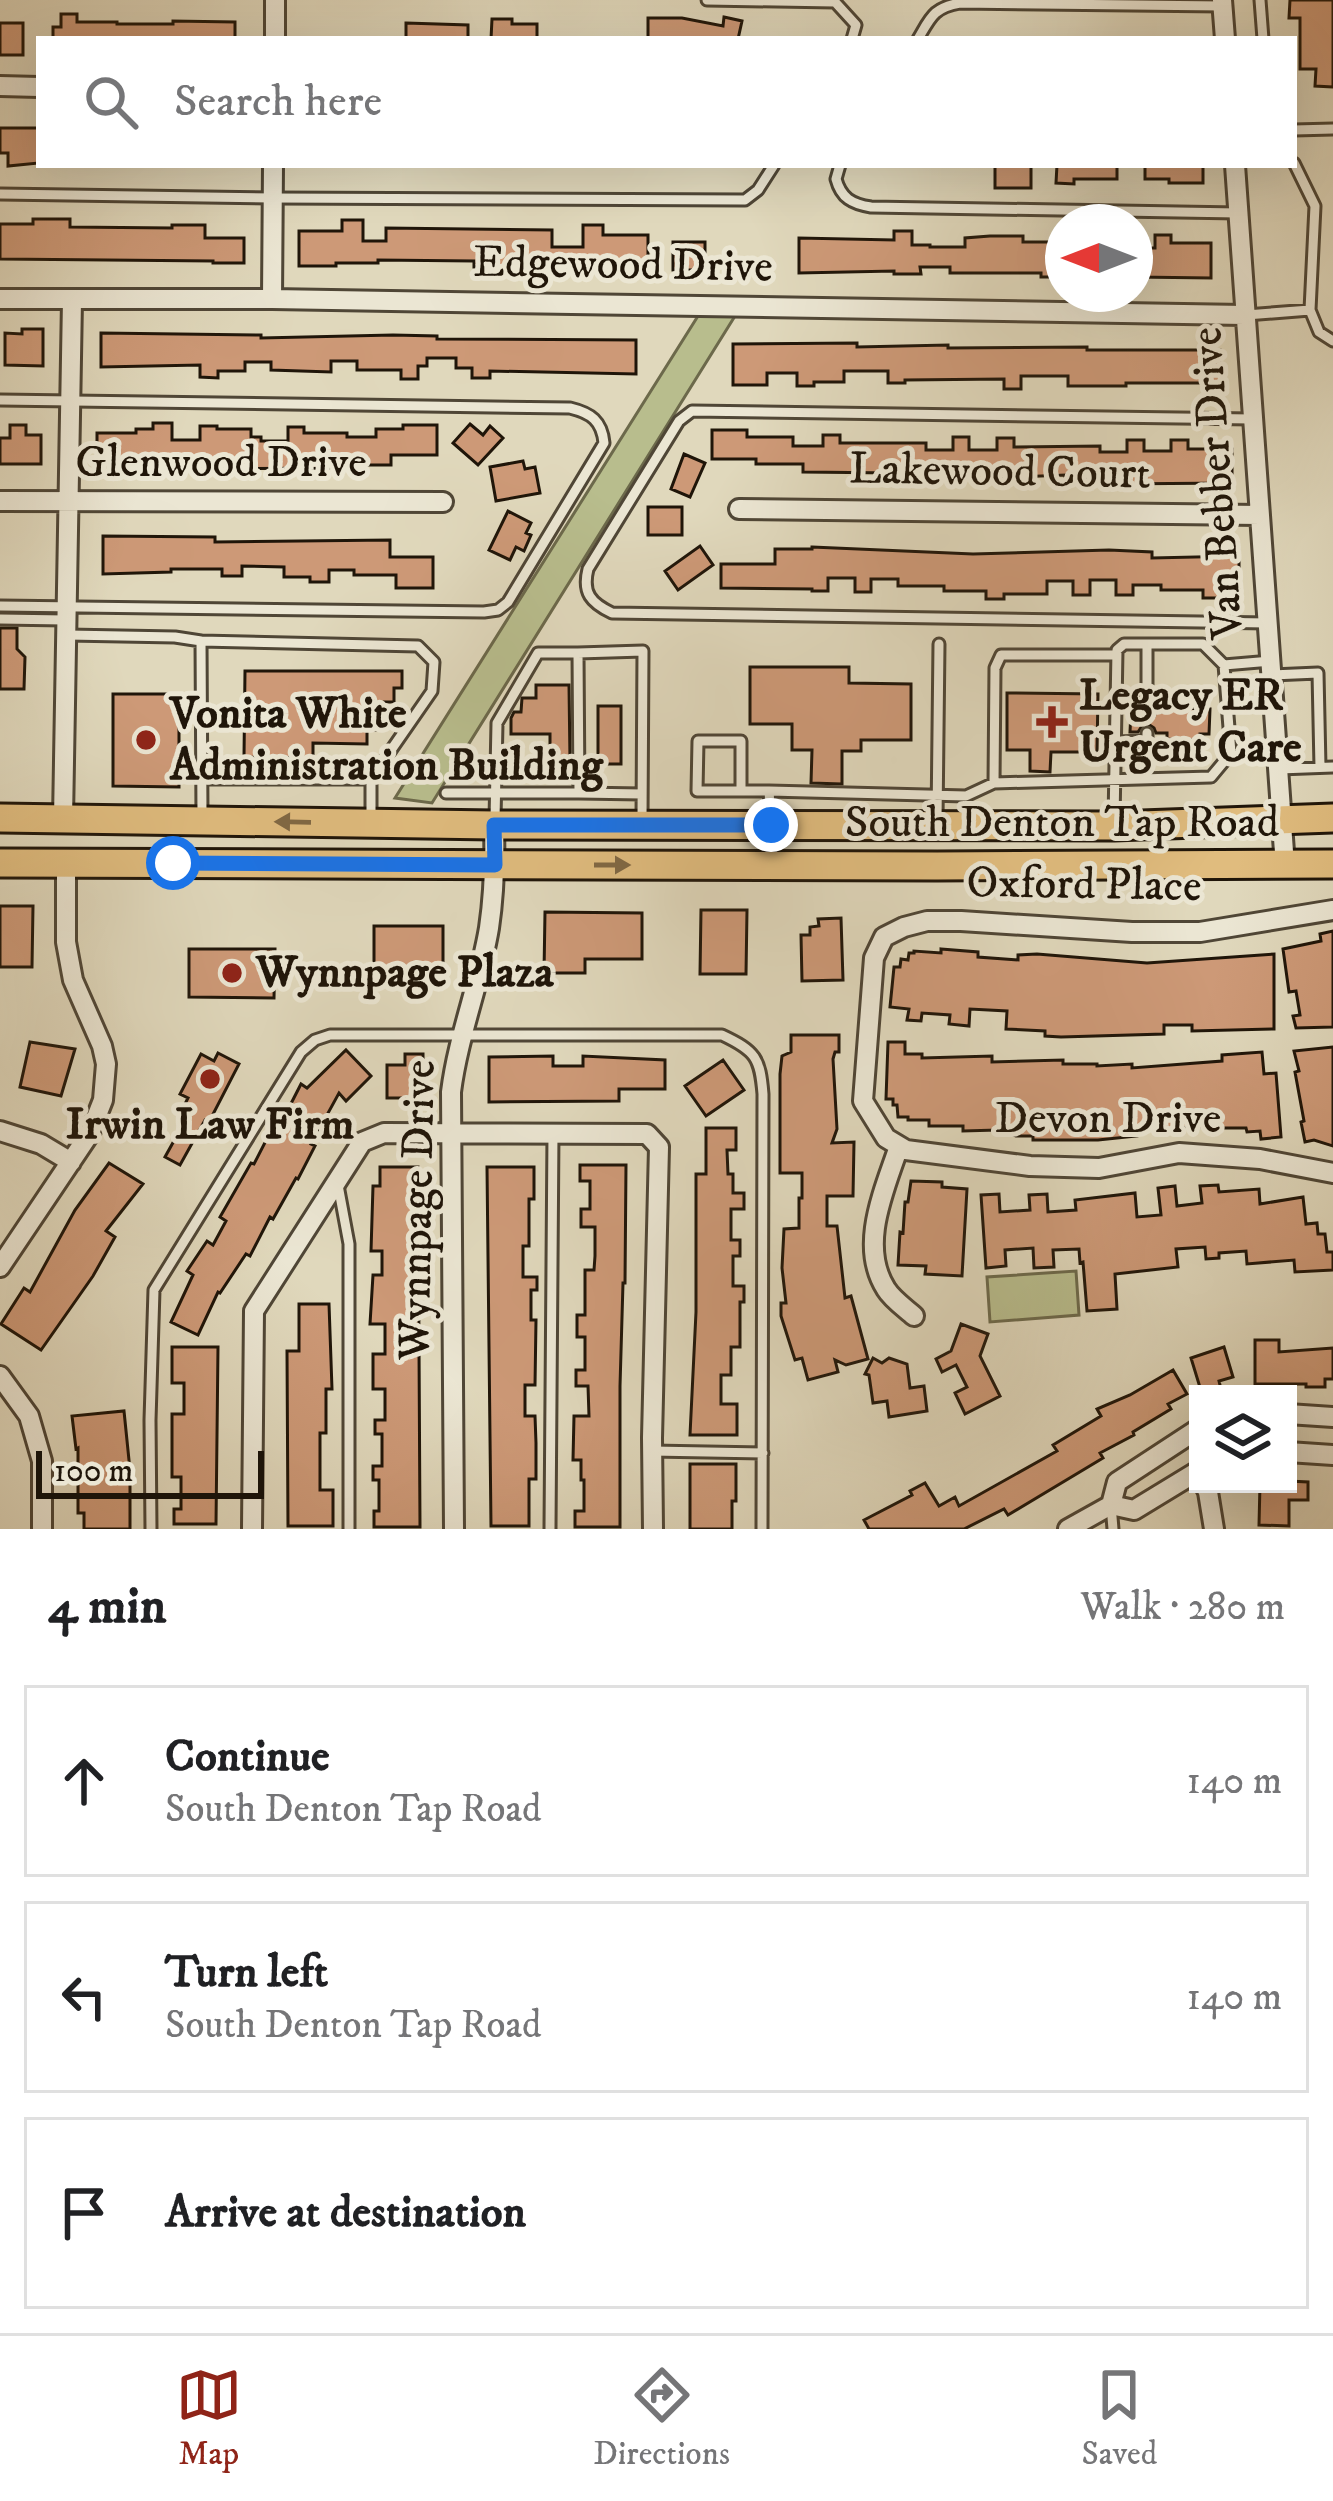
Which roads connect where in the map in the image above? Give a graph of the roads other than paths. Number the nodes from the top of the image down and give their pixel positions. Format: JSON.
{"nodes":[{"id":1,"x":275,"y":0,"type":"edge"},
{"id":2,"x":707,"y":0,"type":"edge"},
{"id":3,"x":1260,"y":0,"type":"edge"},
{"id":4,"x":1222,"y":3,"type":"edge"},
{"id":5,"x":275,"y":36,"type":"edge"},
{"id":6,"x":853,"y":36,"type":"edge"},
{"id":7,"x":919,"y":36,"type":"edge"},
{"id":8,"x":1226,"y":36,"type":"edge"},
{"id":9,"x":1263,"y":36,"type":"edge"},
{"id":10,"x":0,"y":86,"type":"edge"},
{"id":11,"x":36,"y":86,"type":"edge"},
{"id":12,"x":1333,"y":129,"type":"edge"},
{"id":13,"x":1297,"y":130,"type":"edge"},
{"id":14,"x":273,"y":168,"type":"edge"},
{"id":15,"x":772,"y":168,"type":"edge"},
{"id":16,"x":839,"y":168,"type":"edge"},
{"id":17,"x":1235,"y":168,"type":"edge"},
{"id":18,"x":1296,"y":168,"type":"edge"},
{"id":19,"x":0,"y":194,"type":"edge"},
{"id":20,"x":273,"y":199,"type":"junction"},
{"id":21,"x":1238,"y":213,"type":"junction"},
{"id":22,"x":0,"y":299,"type":"edge"},
{"id":23,"x":272,"y":299,"type":"junction"},
{"id":24,"x":72,"y":300,"type":"junction"},
{"id":25,"x":1310,"y":310,"type":"junction"},
{"id":26,"x":1244,"y":315,"type":"junction"},
{"id":27,"x":1333,"y":341,"type":"edge"},
{"id":28,"x":0,"y":400,"type":"edge"},
{"id":29,"x":69,"y":401,"type":"junction"},
{"id":30,"x":1252,"y":419,"type":"junction"},
{"id":31,"x":0,"y":501,"type":"edge"},
{"id":32,"x":67,"y":502,"type":"junction"},
{"id":33,"x":443,"y":502,"type":"dead end"},
{"id":34,"x":739,"y":509,"type":"dead end"},
{"id":35,"x":1260,"y":515,"type":"junction"},
{"id":36,"x":0,"y":606,"type":"edge"},
{"id":37,"x":0,"y":619,"type":"edge"},
{"id":38,"x":66,"y":620,"type":"junction"},
{"id":39,"x":1268,"y":623,"type":"junction"},
{"id":40,"x":201,"y":641,"type":"junction"},
{"id":41,"x":939,"y":644,"type":"dead end"},
{"id":42,"x":1147,"y":644,"type":"junction"},
{"id":43,"x":578,"y":653,"type":"junction"},
{"id":44,"x":1117,"y":656,"type":"junction"},
{"id":45,"x":1224,"y":664,"type":"junction"},
{"id":46,"x":1271,"y":668,"type":"junction"},
{"id":47,"x":1148,"y":712,"type":"dead end"},
{"id":48,"x":1147,"y":733,"type":"dead end"},
{"id":49,"x":1116,"y":742,"type":"junction"},
{"id":50,"x":1320,"y":767,"type":"junction"},
{"id":51,"x":1333,"y":767,"type":"edge"},
{"id":52,"x":1279,"y":769,"type":"junction"},
{"id":53,"x":202,"y":779,"type":"junction"},
{"id":54,"x":371,"y":779,"type":"junction"},
{"id":55,"x":1115,"y":781,"type":"junction"},
{"id":56,"x":994,"y":783,"type":"junction"},
{"id":57,"x":741,"y":791,"type":"junction"},
{"id":58,"x":769,"y":791,"type":"junction"},
{"id":59,"x":496,"y":793,"type":"junction"},
{"id":60,"x":446,"y":794,"type":"dead end"},
{"id":61,"x":579,"y":794,"type":"junction"},
{"id":62,"x":643,"y":794,"type":"junction"},
{"id":63,"x":936,"y":796,"type":"junction"},
{"id":64,"x":0,"y":818,"type":"edge"},
{"id":65,"x":1333,"y":818,"type":"edge"},
{"id":66,"x":63,"y":819,"type":"junction"},
{"id":67,"x":1283,"y":820,"type":"junction"},
{"id":68,"x":202,"y":821,"type":"junction"},
{"id":69,"x":371,"y":823,"type":"junction"},
{"id":70,"x":643,"y":824,"type":"junction"},
{"id":71,"x":494,"y":825,"type":"junction"},
{"id":72,"x":771,"y":825,"type":"junction"},
{"id":73,"x":937,"y":826,"type":"junction"},
{"id":74,"x":1114,"y":826,"type":"junction"},
{"id":75,"x":0,"y":863,"type":"edge"},
{"id":76,"x":66,"y":863,"type":"junction"},
{"id":77,"x":1333,"y":864,"type":"edge"},
{"id":78,"x":495,"y":865,"type":"junction"},
{"id":79,"x":937,"y":866,"type":"junction"},
{"id":80,"x":1285,"y":866,"type":"junction"},
{"id":81,"x":1333,"y":910,"type":"edge"},
{"id":82,"x":460,"y":1035,"type":"junction"},
{"id":83,"x":0,"y":1131,"type":"edge"},
{"id":84,"x":450,"y":1132,"type":"junction"},
{"id":85,"x":553,"y":1133,"type":"junction"},
{"id":86,"x":892,"y":1142,"type":"junction"},
{"id":87,"x":71,"y":1162,"type":"junction"},
{"id":88,"x":1333,"y":1173,"type":"edge"},
{"id":89,"x":337,"y":1179,"type":"junction"},
{"id":90,"x":0,"y":1267,"type":"edge"},
{"id":91,"x":914,"y":1316,"type":"dead end"},
{"id":92,"x":0,"y":1376,"type":"edge"},
{"id":93,"x":1297,"y":1415,"type":"edge"},
{"id":94,"x":1333,"y":1418,"type":"edge"},
{"id":95,"x":1189,"y":1434,"type":"edge"},
{"id":96,"x":1177,"y":1441,"type":"junction"},
{"id":97,"x":652,"y":1451,"type":"junction"},
{"id":98,"x":764,"y":1453,"type":"junction"},
{"id":99,"x":1297,"y":1453,"type":"edge"},
{"id":100,"x":1333,"y":1455,"type":"edge"},
{"id":101,"x":1189,"y":1459,"type":"edge"},
{"id":102,"x":1189,"y":1477,"type":"edge"},
{"id":103,"x":1208,"y":1493,"type":"edge"},
{"id":104,"x":1111,"y":1504,"type":"junction"},
{"id":105,"x":42,"y":1529,"type":"edge"},
{"id":106,"x":151,"y":1529,"type":"edge"},
{"id":107,"x":252,"y":1529,"type":"edge"},
{"id":108,"x":350,"y":1529,"type":"edge"},
{"id":109,"x":454,"y":1529,"type":"edge"},
{"id":110,"x":550,"y":1529,"type":"edge"},
{"id":111,"x":653,"y":1529,"type":"edge"},
{"id":112,"x":762,"y":1529,"type":"edge"},
{"id":113,"x":1068,"y":1529,"type":"edge"},
{"id":114,"x":1113,"y":1529,"type":"edge"},
{"id":115,"x":1214,"y":1529,"type":"edge"}],
"edges":[{"from":1,"to":5,"type":"street"},
{"from":2,"to":6,"type":"lane"},
{"from":3,"to":9,"type":"lane"},
{"from":4,"to":7,"type":"lane"},
{"from":4,"to":8,"type":"street"},
{"from":10,"to":11,"type":"street"},
{"from":12,"to":13,"type":"lane"},
{"from":14,"to":20,"type":"street"},
{"from":15,"to":20,"type":"lane"},
{"from":16,"to":21,"type":"lane"},
{"from":17,"to":21,"type":"street","name":"Van Bebber Drive"},
{"from":18,"to":25,"type":"lane"},
{"from":19,"to":20,"type":"lane"},
{"from":20,"to":23,"type":"street"},
{"from":21,"to":26,"type":"street","name":"Van Bebber Drive"},
{"from":22,"to":24,"type":"street","name":"Edgewood Drive"},
{"from":23,"to":24,"type":"street","name":"Edgewood Drive"},
{"from":23,"to":26,"type":"street","name":"Edgewood Drive"},
{"from":24,"to":29,"type":"street"},
{"from":25,"to":26,"type":"lane"},
{"from":25,"to":27,"type":"lane"},
{"from":26,"to":30,"type":"street","name":"Van Bebber Drive"},
{"from":28,"to":29,"type":"lane"},
{"from":29,"to":32,"type":"street"},
{"from":29,"to":38,"type":"lane"},
{"from":30,"to":35,"type":"street","name":"Van Bebber Drive"},
{"from":30,"to":39,"type":"lane"},
{"from":31,"to":32,"type":"street","name":"Glenwood Drive"},
{"from":32,"to":33,"type":"street","name":"Glenwood Drive"},
{"from":32,"to":38,"type":"street"},
{"from":34,"to":35,"type":"street","name":"Lakewood Court"},
{"from":35,"to":39,"type":"street","name":"Van Bebber Drive"},
{"from":36,"to":38,"type":"lane"},
{"from":37,"to":38,"type":"lane"},
{"from":38,"to":40,"type":"lane"},
{"from":38,"to":66,"type":"street"},
{"from":39,"to":46,"type":"street","name":"Van Bebber Drive"},
{"from":40,"to":53,"type":"lane"},
{"from":40,"to":54,"type":"lane"},
{"from":41,"to":63,"type":"lane"},
{"from":42,"to":44,"type":"lane"},
{"from":42,"to":45,"type":"lane"},
{"from":42,"to":47,"type":"lane"},
{"from":43,"to":59,"type":"lane"},
{"from":43,"to":61,"type":"lane"},
{"from":43,"to":62,"type":"lane"},
{"from":44,"to":49,"type":"lane"},
{"from":44,"to":56,"type":"lane"},
{"from":45,"to":46,"type":"lane"},
{"from":45,"to":55,"type":"lane"},
{"from":46,"to":50,"type":"lane"},
{"from":46,"to":52,"type":"street","name":"Van Bebber Drive"},
{"from":48,"to":49,"type":"lane"},
{"from":49,"to":55,"type":"lane"},
{"from":50,"to":51,"type":"lane"},
{"from":50,"to":52,"type":"lane"},
{"from":52,"to":67,"type":"street","name":"Van Bebber Drive"},
{"from":53,"to":54,"type":"lane"},
{"from":53,"to":68,"type":"lane"},
{"from":54,"to":69,"type":"lane"},
{"from":55,"to":56,"type":"lane"},
{"from":55,"to":74,"type":"lane"},
{"from":56,"to":63,"type":"lane"},
{"from":57,"to":57,"type":"lane"},
{"from":57,"to":58,"type":"lane"},
{"from":58,"to":63,"type":"lane"},
{"from":58,"to":72,"type":"lane"},
{"from":59,"to":60,"type":"lane"},
{"from":59,"to":61,"type":"lane"},
{"from":59,"to":71,"type":"lane"},
{"from":61,"to":62,"type":"lane"},
{"from":62,"to":70,"type":"lane"},
{"from":63,"to":73,"type":"lane"},
{"from":64,"to":66,"type":"main road","name":"South Denton Tap Road"},
{"from":65,"to":67,"type":"main road","name":"South Denton Tap Road"},
{"from":66,"to":68,"type":"main road","name":"South Denton Tap Road"},
{"from":66,"to":76,"type":"main road"},
{"from":67,"to":74,"type":"main road","name":"South Denton Tap Road"},
{"from":67,"to":80,"type":"street","name":"Van Bebber Drive"},
{"from":69,"to":68,"type":"main road","name":"South Denton Tap Road","one_way":true},
{"from":69,"to":71,"type":"main road","name":"South Denton Tap Road"},
{"from":70,"to":71,"type":"main road","name":"South Denton Tap Road"},
{"from":70,"to":72,"type":"main road","name":"South Denton Tap Road"},
{"from":71,"to":78,"type":"street","name":"Wynnpage Drive"},
{"from":72,"to":73,"type":"main road","name":"South Denton Tap Road"},
{"from":73,"to":74,"type":"main road","name":"South Denton Tap Road"},
{"from":73,"to":79,"type":"main road"},
{"from":75,"to":76,"type":"main road","name":"South Denton Tap Road"},
{"from":76,"to":78,"type":"main road","name":"South Denton Tap Road"},
{"from":76,"to":87,"type":"street"},
{"from":77,"to":80,"type":"main road","name":"South Denton Tap Road"},
{"from":78,"to":79,"type":"main road","name":"South Denton Tap Road","one_way":true},
{"from":78,"to":82,"type":"street","name":"Wynnpage Drive"},
{"from":79,"to":80,"type":"main road","name":"South Denton Tap Road"},
{"from":81,"to":86,"type":"street","name":"Oxford Place"},
{"from":82,"to":84,"type":"street","name":"Wynnpage Drive"},
{"from":82,"to":98,"type":"lane"},
{"from":82,"to":106,"type":"lane"},
{"from":83,"to":87,"type":"street"},
{"from":84,"to":85,"type":"street"},
{"from":84,"to":89,"type":"street"},
{"from":84,"to":109,"type":"street","name":"Wynnpage Drive"},
{"from":85,"to":97,"type":"street"},
{"from":85,"to":110,"type":"lane"},
{"from":86,"to":88,"type":"street","name":"Devon Drive"},
{"from":86,"to":91,"type":"street"},
{"from":87,"to":90,"type":"street"},
{"from":89,"to":107,"type":"street"},
{"from":89,"to":108,"type":"lane"},
{"from":92,"to":105,"type":"street"},
{"from":93,"to":94,"type":"street"},
{"from":95,"to":96,"type":"street"},
{"from":96,"to":101,"type":"street"},
{"from":96,"to":104,"type":"street"},
{"from":97,"to":98,"type":"lane"},
{"from":97,"to":111,"type":"street"},
{"from":98,"to":112,"type":"lane"},
{"from":99,"to":100,"type":"street"},
{"from":102,"to":104,"type":"street"},
{"from":103,"to":115,"type":"street"},
{"from":104,"to":113,"type":"street"},
{"from":104,"to":114,"type":"lane"}]}
